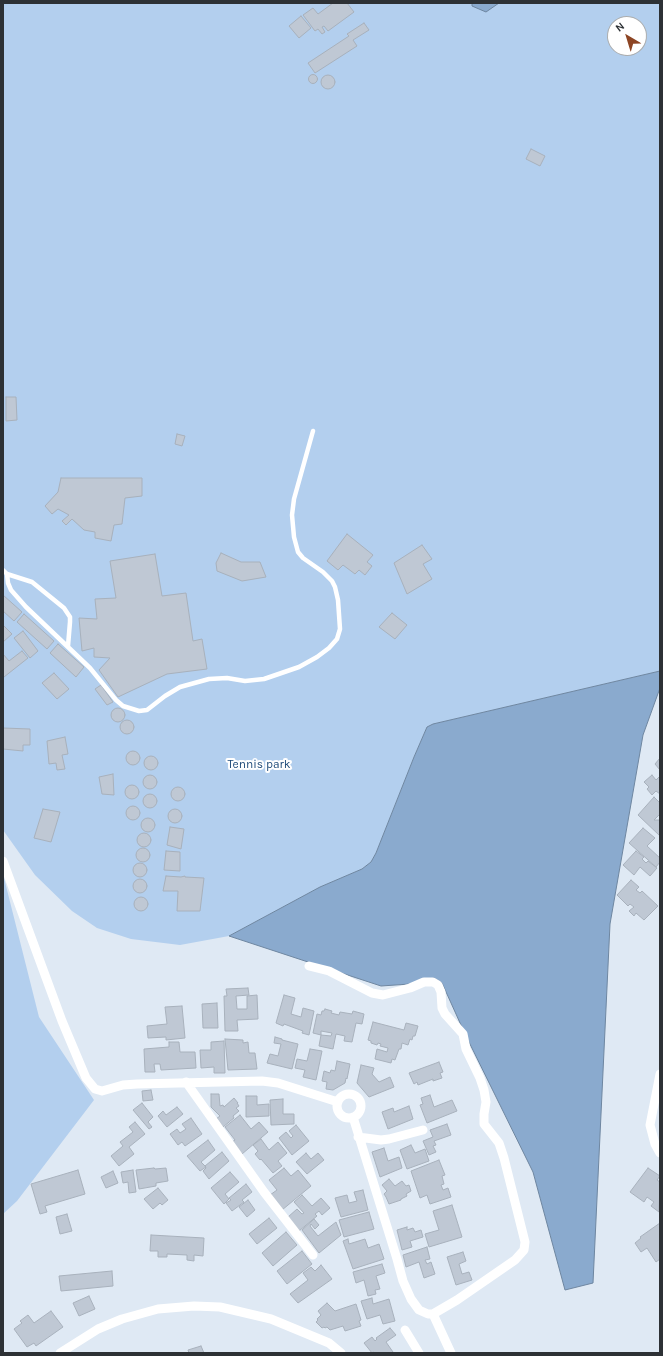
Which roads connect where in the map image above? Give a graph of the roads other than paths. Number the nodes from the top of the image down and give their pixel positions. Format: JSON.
{"nodes":[{"id":1,"x":313,"y":431,"type":"dead end"},
{"id":2,"x":5,"y":572,"type":"edge"},
{"id":3,"x":68,"y":646,"type":"junction"},
{"id":4,"x":3,"y":861,"type":"edge"},
{"id":5,"x":309,"y":966,"type":"dead end"},
{"id":6,"x":660,"y":1074,"type":"edge"},
{"id":7,"x":186,"y":1082,"type":"junction"},
{"id":8,"x":338,"y":1102,"type":"junction"},
{"id":9,"x":353,"y":1118,"type":"junction"},
{"id":10,"x":423,"y":1130,"type":"dead end"},
{"id":11,"x":358,"y":1137,"type":"junction"},
{"id":12,"x":660,"y":1153,"type":"edge"},
{"id":13,"x":313,"y":1255,"type":"dead end"},
{"id":14,"x":433,"y":1314,"type":"junction"},
{"id":15,"x":405,"y":1330,"type":"dead end"},
{"id":16,"x":60,"y":1353,"type":"edge"},
{"id":17,"x":341,"y":1353,"type":"edge"},
{"id":18,"x":419,"y":1353,"type":"edge"},
{"id":19,"x":451,"y":1353,"type":"edge"}],
"edges":[{"from":1,"to":3,"type":"lane"},
{"from":2,"to":3,"type":"lane"},
{"from":2,"to":3,"type":"lane"},
{"from":4,"to":7,"type":"street"},
{"from":5,"to":14,"type":"street"},
{"from":6,"to":12,"type":"street"},
{"from":7,"to":8,"type":"street"},
{"from":7,"to":13,"type":"street"},
{"from":8,"to":9,"type":"street"},
{"from":8,"to":9,"type":"street"},
{"from":9,"to":11,"type":"street"},
{"from":10,"to":11,"type":"street"},
{"from":11,"to":14,"type":"street"},
{"from":14,"to":19,"type":"street"},
{"from":15,"to":18,"type":"street"},
{"from":16,"to":17,"type":"street"}]}
